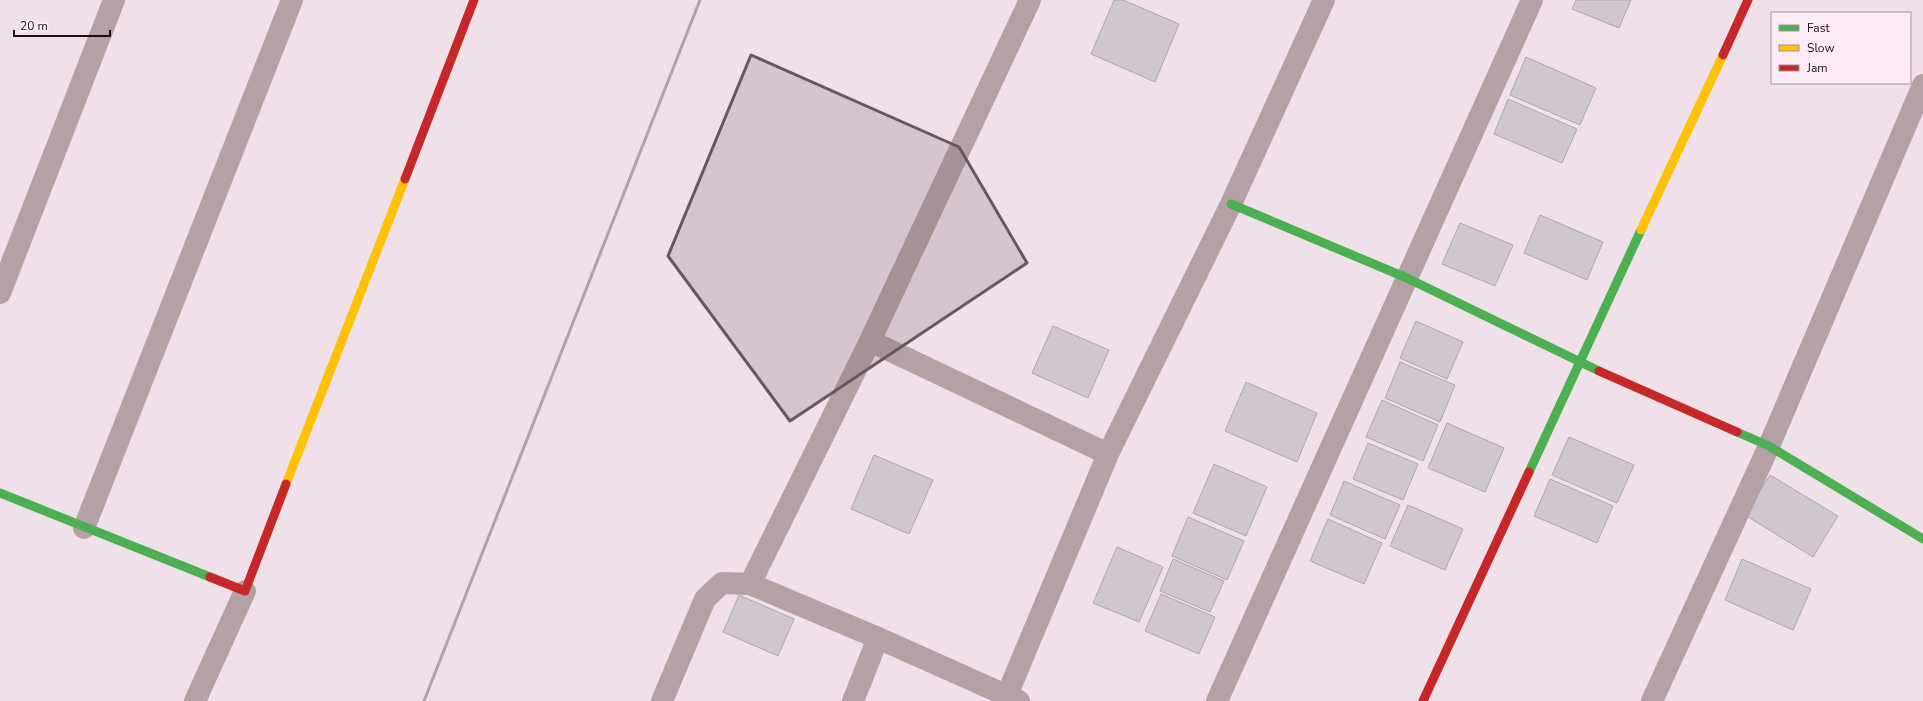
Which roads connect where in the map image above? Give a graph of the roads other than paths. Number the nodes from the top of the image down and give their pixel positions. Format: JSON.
{"nodes":[{"id":1,"x":114,"y":0,"type":"edge"},
{"id":2,"x":292,"y":0,"type":"edge"},
{"id":3,"x":474,"y":0,"type":"edge"},
{"id":4,"x":1030,"y":0,"type":"edge"},
{"id":5,"x":1324,"y":0,"type":"edge"},
{"id":6,"x":1532,"y":0,"type":"edge"},
{"id":7,"x":1748,"y":0,"type":"edge"},
{"id":8,"x":1923,"y":85,"type":"edge"},
{"id":9,"x":1231,"y":204,"type":"junction"},
{"id":10,"x":1407,"y":278,"type":"junction"},
{"id":11,"x":0,"y":293,"type":"edge"},
{"id":12,"x":870,"y":341,"type":"junction"},
{"id":13,"x":1580,"y":363,"type":"junction"},
{"id":14,"x":1769,"y":446,"type":"junction"},
{"id":15,"x":1108,"y":454,"type":"junction"},
{"id":16,"x":0,"y":493,"type":"edge"},
{"id":17,"x":84,"y":528,"type":"junction"},
{"id":18,"x":1923,"y":539,"type":"edge"},
{"id":19,"x":750,"y":584,"type":"junction"},
{"id":20,"x":245,"y":591,"type":"junction"},
{"id":21,"x":878,"y":638,"type":"junction"},
{"id":22,"x":1013,"y":698,"type":"edge"},
{"id":23,"x":195,"y":701,"type":"edge"},
{"id":24,"x":662,"y":701,"type":"edge"},
{"id":25,"x":853,"y":701,"type":"edge"},
{"id":26,"x":1217,"y":701,"type":"edge"},
{"id":27,"x":1423,"y":701,"type":"edge"},
{"id":28,"x":1652,"y":701,"type":"edge"}],
"edges":[{"from":1,"to":11,"type":"street"},
{"from":2,"to":17,"type":"street"},
{"from":3,"to":20,"type":"street"},
{"from":4,"to":12,"type":"street"},
{"from":5,"to":9,"type":"street"},
{"from":6,"to":10,"type":"street"},
{"from":7,"to":13,"type":"street"},
{"from":8,"to":14,"type":"street"},
{"from":9,"to":10,"type":"street"},
{"from":9,"to":15,"type":"street"},
{"from":10,"to":13,"type":"street"},
{"from":10,"to":26,"type":"street"},
{"from":12,"to":15,"type":"street"},
{"from":12,"to":19,"type":"street"},
{"from":13,"to":14,"type":"street"},
{"from":13,"to":27,"type":"street"},
{"from":14,"to":18,"type":"street"},
{"from":14,"to":28,"type":"street"},
{"from":15,"to":22,"type":"street"},
{"from":16,"to":17,"type":"street"},
{"from":17,"to":20,"type":"street"},
{"from":19,"to":21,"type":"street"},
{"from":19,"to":24,"type":"street"},
{"from":20,"to":23,"type":"street"},
{"from":21,"to":22,"type":"street"},
{"from":21,"to":25,"type":"street"}]}
